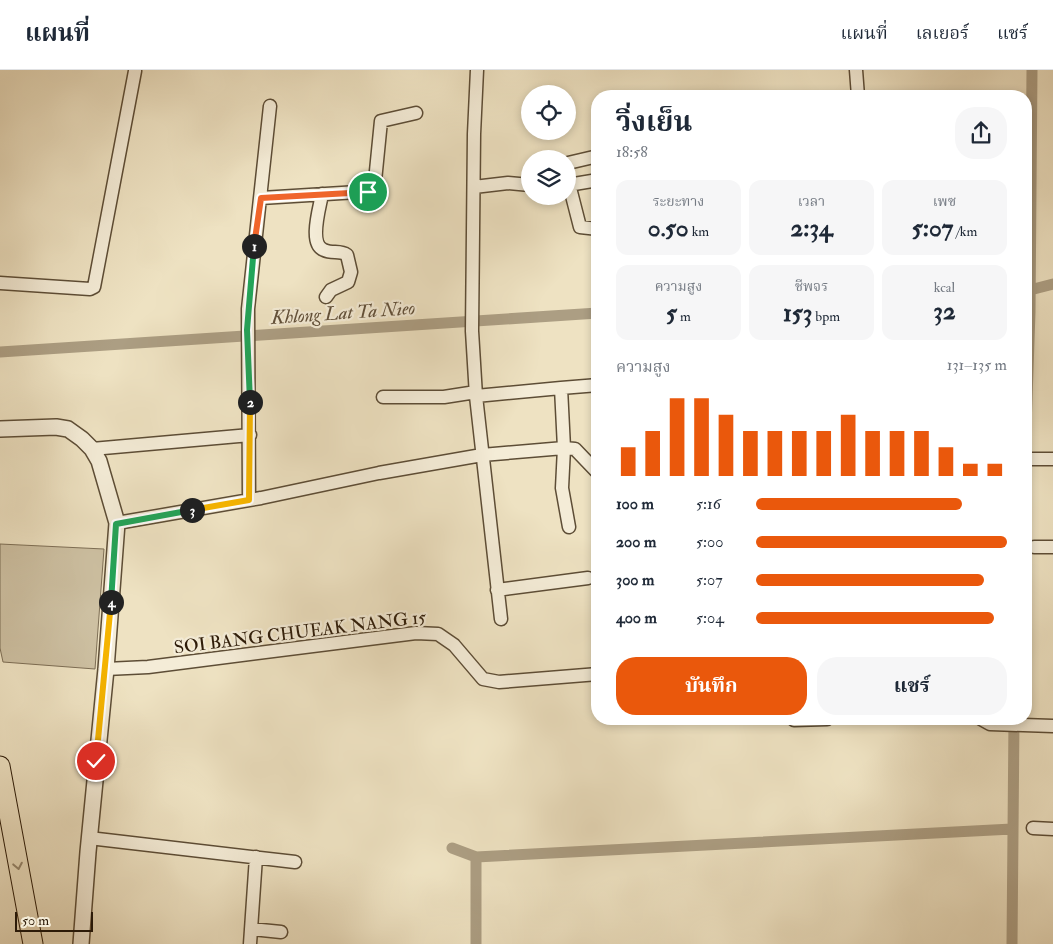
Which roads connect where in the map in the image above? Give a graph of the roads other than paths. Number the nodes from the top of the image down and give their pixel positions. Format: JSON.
{"nodes":[{"id":1,"x":477,"y":70,"type":"edge"},
{"id":2,"x":856,"y":70,"type":"edge"},
{"id":3,"x":135,"y":71,"type":"edge"},
{"id":4,"x":858,"y":90,"type":"edge"},
{"id":5,"x":270,"y":106,"type":"dead end"},
{"id":6,"x":416,"y":112,"type":"dead end"},
{"id":7,"x":591,"y":157,"type":"edge"},
{"id":8,"x":576,"y":160,"type":"edge"},
{"id":9,"x":591,"y":181,"type":"edge"},
{"id":10,"x":576,"y":183,"type":"edge"},
{"id":11,"x":521,"y":184,"type":"edge"},
{"id":12,"x":474,"y":187,"type":"junction"},
{"id":13,"x":322,"y":194,"type":"junction"},
{"id":14,"x":261,"y":198,"type":"junction"},
{"id":15,"x":574,"y":205,"type":"edge"},
{"id":16,"x":591,"y":228,"type":"edge"},
{"id":17,"x":0,"y":284,"type":"edge"},
{"id":18,"x":326,"y":297,"type":"dead end"},
{"id":19,"x":591,"y":385,"type":"edge"},
{"id":20,"x":561,"y":388,"type":"junction"},
{"id":21,"x":476,"y":394,"type":"junction"},
{"id":22,"x":383,"y":397,"type":"dead end"},
{"id":23,"x":0,"y":429,"type":"edge"},
{"id":24,"x":250,"y":435,"type":"junction"},
{"id":25,"x":564,"y":448,"type":"junction"},
{"id":26,"x":92,"y":449,"type":"junction"},
{"id":27,"x":482,"y":455,"type":"junction"},
{"id":28,"x":1032,"y":459,"type":"dead end"},
{"id":29,"x":1053,"y":459,"type":"edge"},
{"id":30,"x":591,"y":466,"type":"edge"},
{"id":31,"x":249,"y":500,"type":"junction"},
{"id":32,"x":116,"y":524,"type":"junction"},
{"id":33,"x":569,"y":527,"type":"dead end"},
{"id":34,"x":1053,"y":547,"type":"edge"},
{"id":35,"x":1034,"y":548,"type":"dead end"},
{"id":36,"x":588,"y":578,"type":"dead end"},
{"id":37,"x":497,"y":590,"type":"junction"},
{"id":38,"x":500,"y":619,"type":"dead end"},
{"id":39,"x":106,"y":670,"type":"junction"},
{"id":40,"x":591,"y":675,"type":"edge"},
{"id":41,"x":1002,"y":725,"type":"edge"},
{"id":42,"x":1053,"y":726,"type":"edge"},
{"id":43,"x":0,"y":766,"type":"edge"},
{"id":44,"x":1033,"y":828,"type":"dead end"},
{"id":45,"x":1053,"y":829,"type":"edge"},
{"id":46,"x":89,"y":838,"type":"junction"},
{"id":47,"x":256,"y":857,"type":"junction"},
{"id":48,"x":295,"y":862,"type":"dead end"},
{"id":49,"x":251,"y":929,"type":"junction"},
{"id":50,"x":281,"y":932,"type":"dead end"},
{"id":51,"x":33,"y":944,"type":"edge"},
{"id":52,"x":81,"y":944,"type":"edge"},
{"id":53,"x":250,"y":944,"type":"edge"}],
"edges":[{"from":1,"to":12,"type":"street"},
{"from":2,"to":4,"type":"street"},
{"from":3,"to":17,"type":"street"},
{"from":5,"to":14,"type":"street"},
{"from":6,"to":13,"type":"street"},
{"from":7,"to":8,"type":"street"},
{"from":9,"to":10,"type":"street"},
{"from":11,"to":12,"type":"street"},
{"from":12,"to":21,"type":"street"},
{"from":13,"to":14,"type":"street"},
{"from":13,"to":18,"type":"street"},
{"from":14,"to":24,"type":"street"},
{"from":15,"to":16,"type":"street"},
{"from":19,"to":20,"type":"street"},
{"from":20,"to":21,"type":"street"},
{"from":20,"to":25,"type":"street"},
{"from":21,"to":22,"type":"street"},
{"from":21,"to":27,"type":"street"},
{"from":23,"to":26,"type":"street"},
{"from":24,"to":26,"type":"street"},
{"from":24,"to":31,"type":"street"},
{"from":25,"to":27,"type":"street"},
{"from":25,"to":30,"type":"street"},
{"from":25,"to":33,"type":"street"},
{"from":26,"to":32,"type":"street"},
{"from":27,"to":31,"type":"street"},
{"from":27,"to":37,"type":"street"},
{"from":28,"to":29,"type":"street"},
{"from":31,"to":32,"type":"street"},
{"from":32,"to":39,"type":"street"},
{"from":34,"to":35,"type":"street"},
{"from":36,"to":37,"type":"street"},
{"from":37,"to":38,"type":"street"},
{"from":39,"to":40,"type":"street","name":"SOI BANG CHUEAK NANG 15"},
{"from":39,"to":46,"type":"street"},
{"from":41,"to":42,"type":"street"},
{"from":43,"to":51,"type":"main road","one_way":true},
{"from":44,"to":45,"type":"street"},
{"from":46,"to":47,"type":"street"},
{"from":46,"to":52,"type":"street"},
{"from":47,"to":48,"type":"street"},
{"from":47,"to":49,"type":"street"},
{"from":49,"to":50,"type":"street"},
{"from":49,"to":53,"type":"street"}]}
